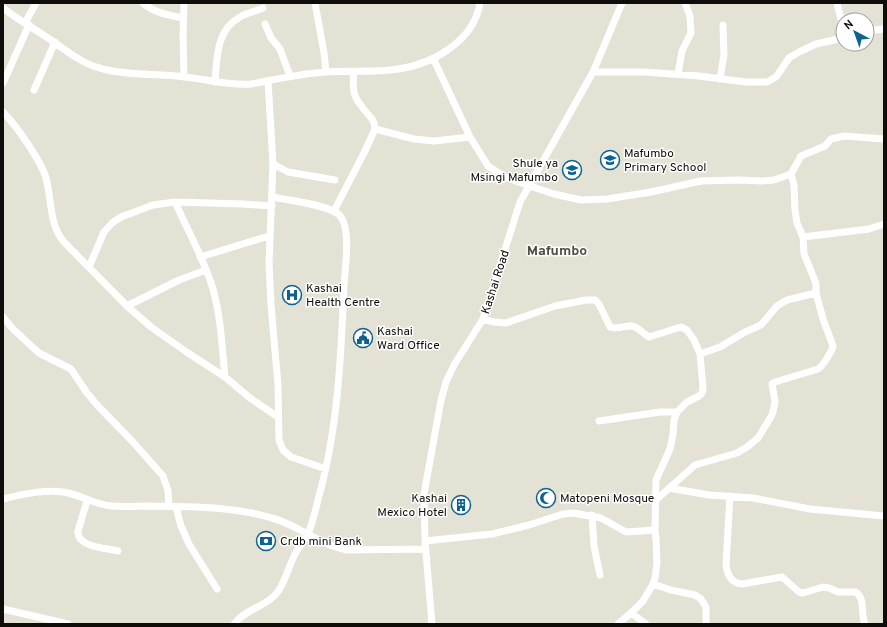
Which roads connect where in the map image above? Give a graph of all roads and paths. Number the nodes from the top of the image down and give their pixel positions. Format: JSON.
{"nodes":[{"id":1,"x":36,"y":3,"type":"edge"},
{"id":2,"x":143,"y":3,"type":"edge"},
{"id":3,"x":184,"y":3,"type":"edge"},
{"id":4,"x":315,"y":3,"type":"edge"},
{"id":5,"x":480,"y":3,"type":"edge"},
{"id":6,"x":622,"y":3,"type":"edge"},
{"id":7,"x":685,"y":3,"type":"edge"},
{"id":8,"x":3,"y":8,"type":"edge"},
{"id":9,"x":263,"y":8,"type":"dead end"},
{"id":10,"x":183,"y":18,"type":"junction"},
{"id":11,"x":27,"y":24,"type":"junction"},
{"id":12,"x":265,"y":24,"type":"dead end"},
{"id":13,"x":723,"y":25,"type":"dead end"},
{"id":14,"x":835,"y":40,"type":"edge"},
{"id":15,"x":55,"y":42,"type":"junction"},
{"id":16,"x":433,"y":58,"type":"junction"},
{"id":17,"x":326,"y":72,"type":"junction"},
{"id":18,"x":354,"y":72,"type":"junction"},
{"id":19,"x":593,"y":72,"type":"junction"},
{"id":20,"x":678,"y":74,"type":"junction"},
{"id":21,"x":184,"y":76,"type":"junction"},
{"id":22,"x":290,"y":76,"type":"junction"},
{"id":23,"x":720,"y":79,"type":"junction"},
{"id":24,"x":268,"y":80,"type":"junction"},
{"id":25,"x":215,"y":82,"type":"junction"},
{"id":26,"x":3,"y":83,"type":"edge"},
{"id":27,"x":34,"y":90,"type":"dead end"},
{"id":28,"x":3,"y":112,"type":"edge"},
{"id":29,"x":374,"y":129,"type":"junction"},
{"id":30,"x":470,"y":137,"type":"junction"},
{"id":31,"x":884,"y":139,"type":"edge"},
{"id":32,"x":273,"y":164,"type":"junction"},
{"id":33,"x":791,"y":174,"type":"junction"},
{"id":34,"x":335,"y":180,"type":"dead end"},
{"id":35,"x":530,"y":186,"type":"junction"},
{"id":36,"x":272,"y":197,"type":"junction"},
{"id":37,"x":175,"y":202,"type":"junction"},
{"id":38,"x":272,"y":206,"type":"junction"},
{"id":39,"x":334,"y":211,"type":"junction"},
{"id":40,"x":884,"y":224,"type":"edge"},
{"id":41,"x":269,"y":236,"type":"junction"},
{"id":42,"x":803,"y":237,"type":"junction"},
{"id":43,"x":200,"y":257,"type":"junction"},
{"id":44,"x":89,"y":267,"type":"junction"},
{"id":45,"x":206,"y":270,"type":"junction"},
{"id":46,"x":816,"y":293,"type":"junction"},
{"id":47,"x":127,"y":306,"type":"junction"},
{"id":48,"x":3,"y":317,"type":"edge"},
{"id":49,"x":483,"y":319,"type":"junction"},
{"id":50,"x":700,"y":354,"type":"junction"},
{"id":51,"x":225,"y":376,"type":"junction"},
{"id":52,"x":677,"y":412,"type":"junction"},
{"id":53,"x":278,"y":417,"type":"junction"},
{"id":54,"x":599,"y":421,"type":"dead end"},
{"id":55,"x":326,"y":469,"type":"junction"},
{"id":56,"x":669,"y":488,"type":"junction"},
{"id":57,"x":730,"y":496,"type":"junction"},
{"id":58,"x":3,"y":499,"type":"edge"},
{"id":59,"x":656,"y":500,"type":"junction"},
{"id":60,"x":87,"y":501,"type":"junction"},
{"id":61,"x":172,"y":507,"type":"junction"},
{"id":62,"x":592,"y":515,"type":"junction"},
{"id":63,"x":884,"y":516,"type":"edge"},
{"id":64,"x":655,"y":530,"type":"junction"},
{"id":65,"x":308,"y":534,"type":"junction"},
{"id":66,"x":425,"y":541,"type":"junction"},
{"id":67,"x":426,"y":549,"type":"junction"},
{"id":68,"x":118,"y":551,"type":"dead end"},
{"id":69,"x":600,"y":575,"type":"dead end"},
{"id":70,"x":653,"y":584,"type":"junction"},
{"id":71,"x":217,"y":589,"type":"dead end"},
{"id":72,"x":3,"y":609,"type":"edge"},
{"id":73,"x":632,"y":613,"type":"junction"},
{"id":74,"x":68,"y":624,"type":"edge"},
{"id":75,"x":234,"y":624,"type":"edge"},
{"id":76,"x":432,"y":624,"type":"edge"},
{"id":77,"x":618,"y":624,"type":"edge"},
{"id":78,"x":646,"y":624,"type":"edge"},
{"id":79,"x":706,"y":624,"type":"edge"},
{"id":80,"x":865,"y":624,"type":"edge"}],
"edges":[{"from":1,"to":11,"type":"street"},
{"from":2,"to":10,"type":"street"},
{"from":3,"to":10,"type":"street"},
{"from":4,"to":17,"type":"street"},
{"from":5,"to":16,"type":"street"},
{"from":6,"to":19,"type":"street","name":"Kashai Road"},
{"from":7,"to":20,"type":"street"},
{"from":8,"to":11,"type":"street"},
{"from":9,"to":25,"type":"street"},
{"from":10,"to":21,"type":"street"},
{"from":11,"to":15,"type":"street"},
{"from":11,"to":26,"type":"street"},
{"from":12,"to":22,"type":"street"},
{"from":13,"to":23,"type":"street"},
{"from":14,"to":23,"type":"street"},
{"from":15,"to":21,"type":"street"},
{"from":15,"to":27,"type":"street"},
{"from":16,"to":18,"type":"street"},
{"from":16,"to":30,"type":"street"},
{"from":17,"to":18,"type":"street"},
{"from":17,"to":22,"type":"street"},
{"from":18,"to":29,"type":"street"},
{"from":19,"to":20,"type":"street"},
{"from":19,"to":35,"type":"street","name":"Kashai Road"},
{"from":20,"to":23,"type":"street"},
{"from":21,"to":25,"type":"street"},
{"from":22,"to":24,"type":"street"},
{"from":24,"to":25,"type":"street"},
{"from":24,"to":32,"type":"street"},
{"from":28,"to":44,"type":"street"},
{"from":29,"to":30,"type":"street"},
{"from":29,"to":39,"type":"street"},
{"from":30,"to":35,"type":"street"},
{"from":31,"to":33,"type":"street"},
{"from":32,"to":34,"type":"street"},
{"from":32,"to":36,"type":"street"},
{"from":33,"to":35,"type":"street"},
{"from":33,"to":42,"type":"street"},
{"from":35,"to":49,"type":"street","name":"Kashai Road"},
{"from":36,"to":38,"type":"street"},
{"from":36,"to":39,"type":"street"},
{"from":37,"to":38,"type":"street"},
{"from":37,"to":43,"type":"street"},
{"from":37,"to":44,"type":"street"},
{"from":38,"to":41,"type":"street"},
{"from":39,"to":55,"type":"street"},
{"from":40,"to":42,"type":"street"},
{"from":41,"to":43,"type":"street"},
{"from":41,"to":53,"type":"street"},
{"from":42,"to":46,"type":"street"},
{"from":43,"to":45,"type":"street"},
{"from":44,"to":47,"type":"street"},
{"from":45,"to":47,"type":"street"},
{"from":45,"to":51,"type":"street"},
{"from":46,"to":50,"type":"street"},
{"from":46,"to":56,"type":"street"},
{"from":47,"to":51,"type":"street"},
{"from":48,"to":61,"type":"street"},
{"from":49,"to":50,"type":"street"},
{"from":49,"to":66,"type":"street","name":"Kashai Road"},
{"from":50,"to":52,"type":"street"},
{"from":51,"to":53,"type":"street"},
{"from":52,"to":54,"type":"street"},
{"from":52,"to":59,"type":"street"},
{"from":53,"to":55,"type":"street"},
{"from":55,"to":65,"type":"street"},
{"from":56,"to":57,"type":"street"},
{"from":56,"to":59,"type":"street"},
{"from":57,"to":63,"type":"street"},
{"from":57,"to":80,"type":"street"},
{"from":58,"to":60,"type":"street"},
{"from":59,"to":64,"type":"street"},
{"from":60,"to":61,"type":"street"},
{"from":60,"to":68,"type":"street"},
{"from":61,"to":65,"type":"street"},
{"from":61,"to":71,"type":"street"},
{"from":62,"to":64,"type":"street"},
{"from":62,"to":66,"type":"street"},
{"from":62,"to":69,"type":"street"},
{"from":64,"to":70,"type":"street"},
{"from":65,"to":67,"type":"street"},
{"from":65,"to":75,"type":"street"},
{"from":66,"to":67,"type":"street","name":"Kashai Road"},
{"from":67,"to":76,"type":"street","name":"Kashai Road"},
{"from":70,"to":73,"type":"street"},
{"from":70,"to":79,"type":"street"},
{"from":72,"to":74,"type":"street"},
{"from":73,"to":77,"type":"street"},
{"from":73,"to":78,"type":"street"}]}
